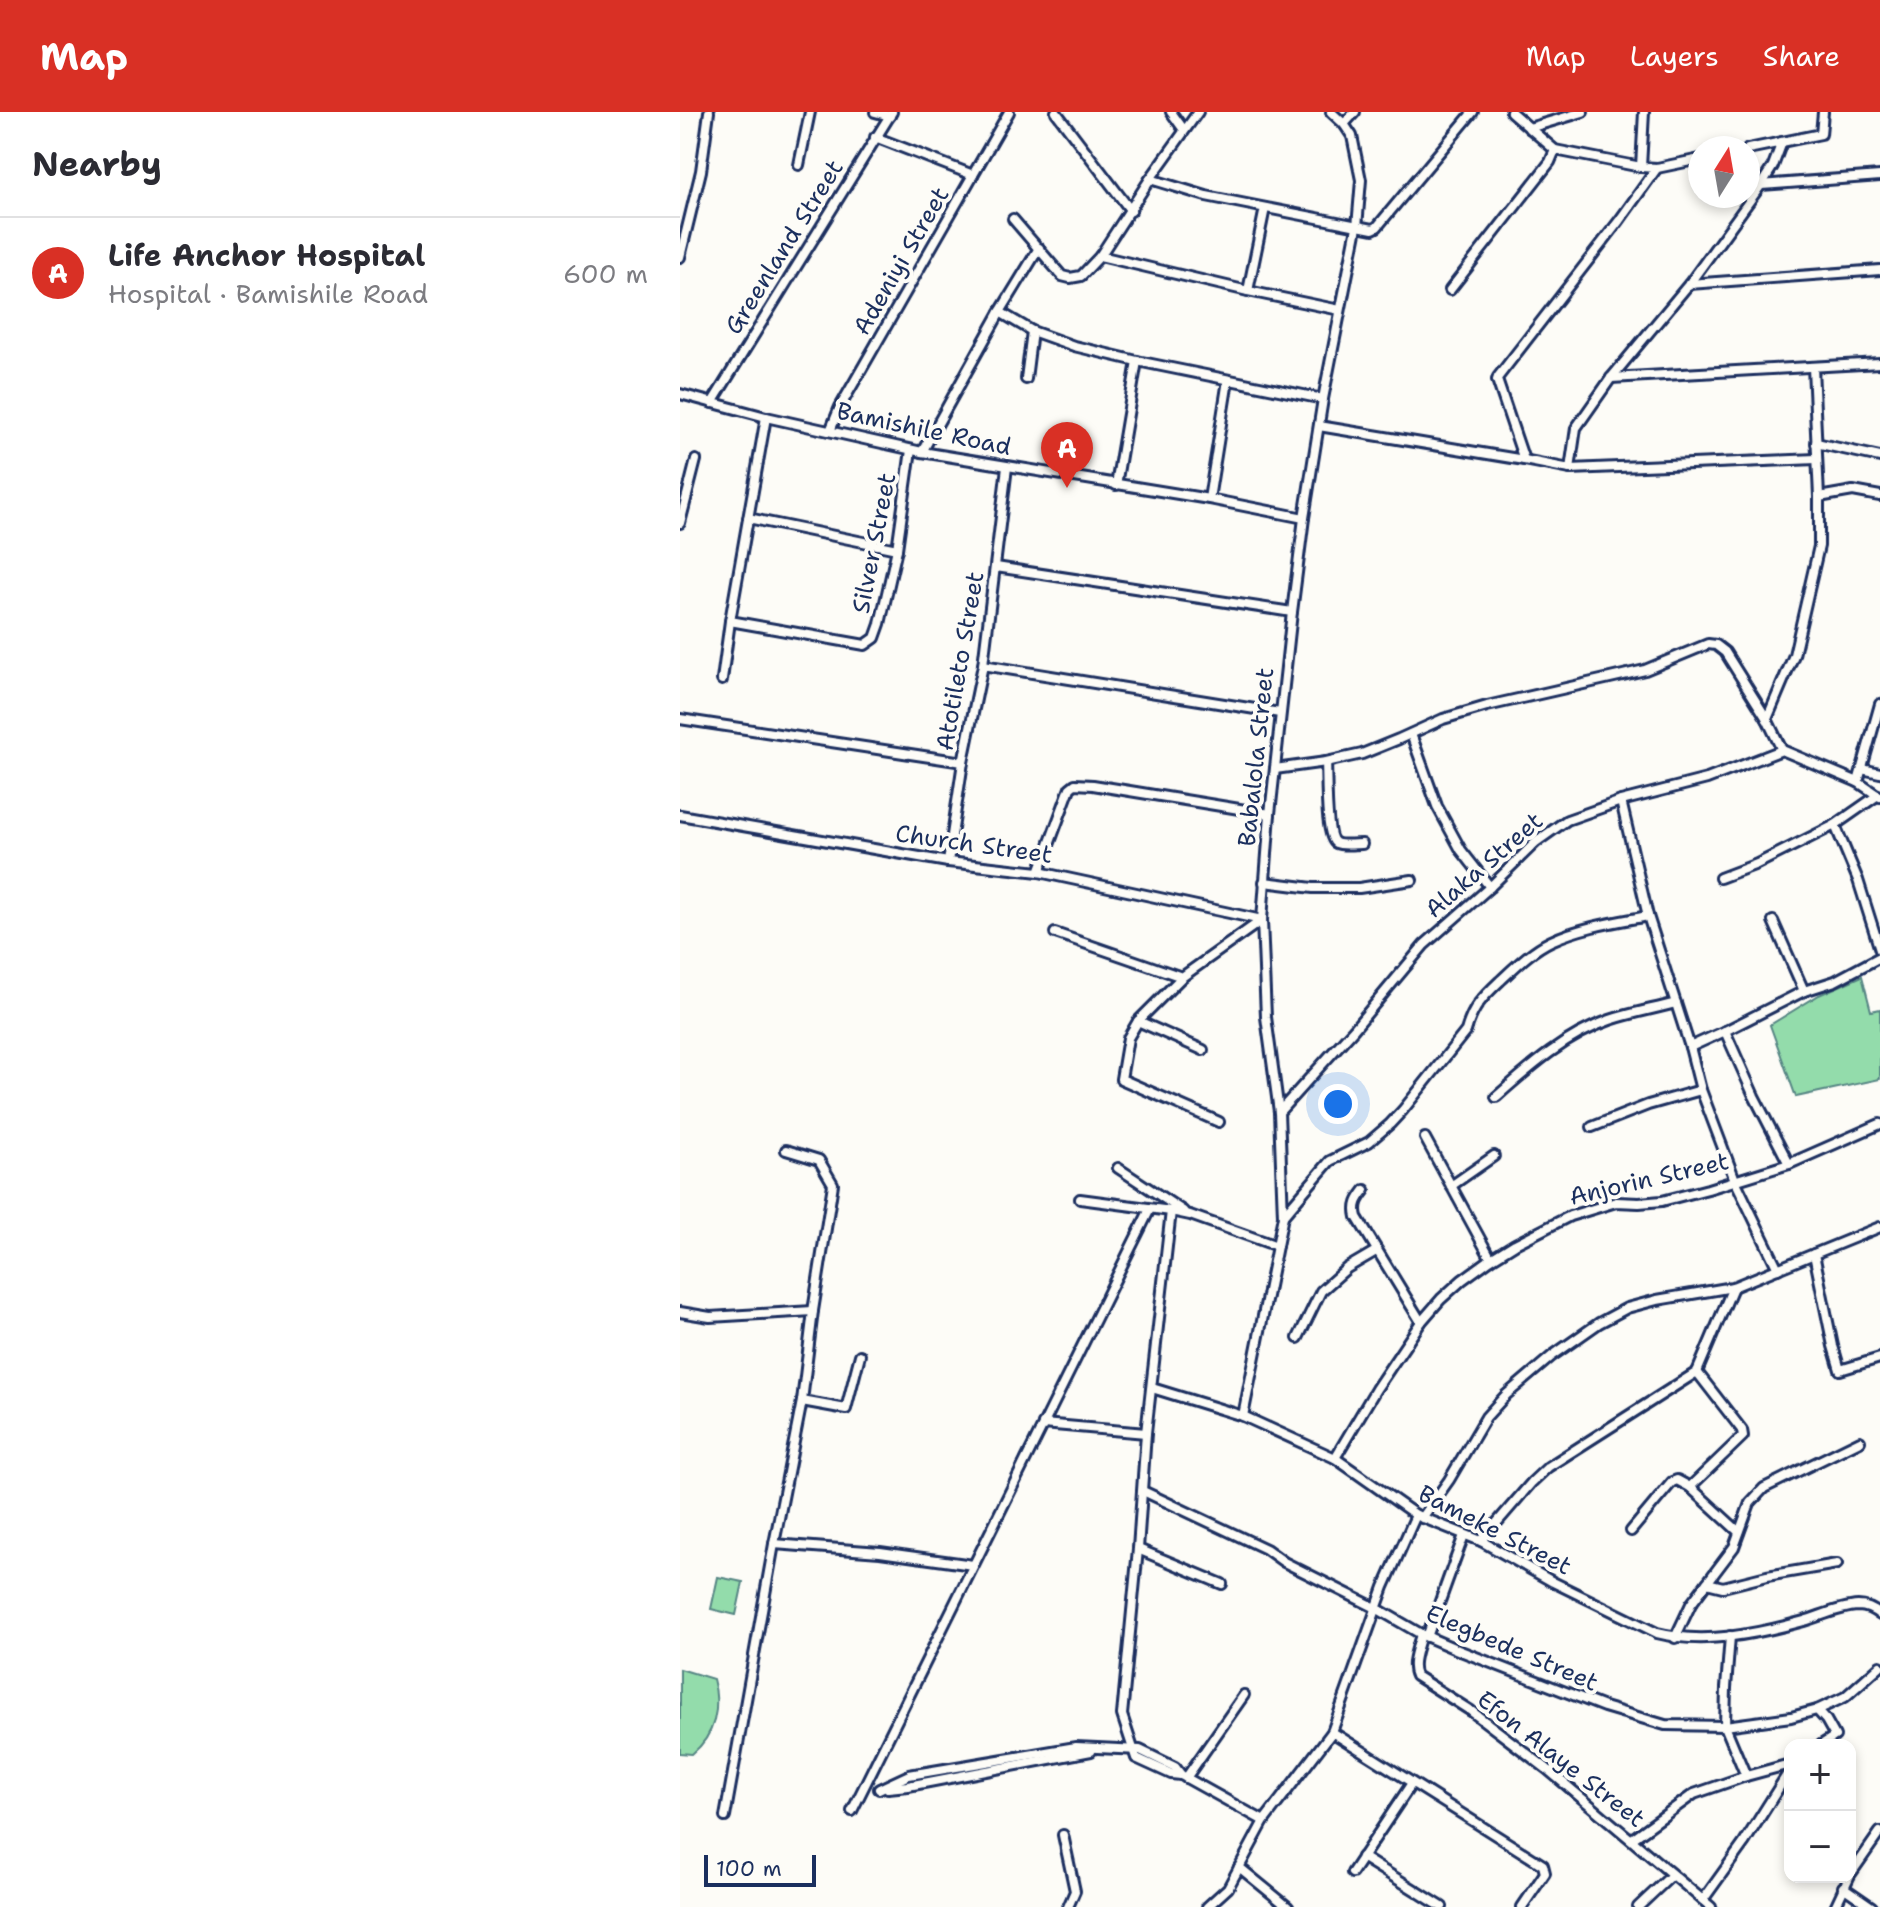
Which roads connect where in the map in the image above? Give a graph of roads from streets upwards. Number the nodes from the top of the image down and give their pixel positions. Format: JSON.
{"nodes":[{"id":1,"x":709,"y":112,"type":"edge"},
{"id":2,"x":810,"y":112,"type":"edge"},
{"id":3,"x":875,"y":112,"type":"edge"},
{"id":4,"x":1009,"y":112,"type":"edge"},
{"id":5,"x":1056,"y":112,"type":"edge"},
{"id":6,"x":1171,"y":112,"type":"edge"},
{"id":7,"x":1198,"y":112,"type":"edge"},
{"id":8,"x":1331,"y":112,"type":"edge"},
{"id":9,"x":1355,"y":112,"type":"edge"},
{"id":10,"x":1473,"y":112,"type":"edge"},
{"id":11,"x":1511,"y":112,"type":"edge"},
{"id":12,"x":1583,"y":112,"type":"edge"},
{"id":13,"x":1644,"y":112,"type":"edge"},
{"id":14,"x":1823,"y":112,"type":"edge"},
{"id":15,"x":891,"y":114,"type":"edge"},
{"id":16,"x":1344,"y":124,"type":"junction"},
{"id":17,"x":1529,"y":128,"type":"junction"},
{"id":18,"x":1184,"y":130,"type":"junction"},
{"id":19,"x":875,"y":137,"type":"junction"},
{"id":20,"x":1782,"y":142,"type":"junction"},
{"id":21,"x":1760,"y":147,"type":"edge"},
{"id":22,"x":1555,"y":150,"type":"junction"},
{"id":23,"x":1688,"y":162,"type":"edge"},
{"id":24,"x":799,"y":165,"type":"dead end"},
{"id":25,"x":1641,"y":167,"type":"junction"},
{"id":26,"x":1657,"y":168,"type":"junction"},
{"id":27,"x":973,"y":175,"type":"junction"},
{"id":28,"x":1880,"y":176,"type":"edge"},
{"id":29,"x":1150,"y":179,"type":"junction"},
{"id":30,"x":1761,"y":185,"type":"junction"},
{"id":31,"x":1265,"y":208,"type":"junction"},
{"id":32,"x":1131,"y":211,"type":"junction"},
{"id":33,"x":1013,"y":219,"type":"dead end"},
{"id":34,"x":684,"y":223,"type":"edge"},
{"id":35,"x":1357,"y":227,"type":"junction"},
{"id":36,"x":1039,"y":248,"type":"junction"},
{"id":37,"x":1100,"y":256,"type":"junction"},
{"id":38,"x":680,"y":257,"type":"edge"},
{"id":39,"x":1880,"y":270,"type":"edge"},
{"id":40,"x":1689,"y":284,"type":"junction"},
{"id":41,"x":1450,"y":290,"type":"dead end"},
{"id":42,"x":1248,"y":291,"type":"junction"},
{"id":43,"x":1340,"y":310,"type":"junction"},
{"id":44,"x":1000,"y":312,"type":"junction"},
{"id":45,"x":1032,"y":331,"type":"junction"},
{"id":46,"x":1137,"y":361,"type":"junction"},
{"id":47,"x":1880,"y":363,"type":"edge"},
{"id":48,"x":1813,"y":367,"type":"junction"},
{"id":49,"x":1611,"y":378,"type":"junction"},
{"id":50,"x":1026,"y":379,"type":"dead end"},
{"id":51,"x":1228,"y":380,"type":"junction"},
{"id":52,"x":680,"y":394,"type":"edge"},
{"id":53,"x":1323,"y":399,"type":"junction"},
{"id":54,"x":712,"y":403,"type":"junction"},
{"id":55,"x":766,"y":417,"type":"junction"},
{"id":56,"x":1319,"y":426,"type":"junction"},
{"id":57,"x":830,"y":431,"type":"junction"},
{"id":58,"x":1816,"y":443,"type":"junction"},
{"id":59,"x":911,"y":450,"type":"junction"},
{"id":60,"x":922,"y":452,"type":"junction"},
{"id":61,"x":1880,"y":457,"type":"edge"},
{"id":62,"x":1816,"y":459,"type":"junction"},
{"id":63,"x":696,"y":460,"type":"dead end"},
{"id":64,"x":1524,"y":460,"type":"junction"},
{"id":65,"x":1007,"y":467,"type":"junction"},
{"id":66,"x":1570,"y":469,"type":"junction"},
{"id":67,"x":1116,"y":485,"type":"junction"},
{"id":68,"x":1880,"y":496,"type":"edge"},
{"id":69,"x":1819,"y":497,"type":"junction"},
{"id":70,"x":1209,"y":499,"type":"junction"},
{"id":71,"x":748,"y":518,"type":"junction"},
{"id":72,"x":1304,"y":518,"type":"junction"},
{"id":73,"x":680,"y":523,"type":"edge"},
{"id":74,"x":897,"y":549,"type":"junction"},
{"id":75,"x":996,"y":567,"type":"junction"},
{"id":76,"x":1292,"y":612,"type":"junction"},
{"id":77,"x":730,"y":621,"type":"junction"},
{"id":78,"x":983,"y":665,"type":"junction"},
{"id":79,"x":722,"y":680,"type":"dead end"},
{"id":80,"x":1880,"y":704,"type":"edge"},
{"id":81,"x":1280,"y":713,"type":"junction"},
{"id":82,"x":680,"y":719,"type":"edge"},
{"id":83,"x":1767,"y":719,"type":"junction"},
{"id":84,"x":1411,"y":734,"type":"junction"},
{"id":85,"x":1782,"y":750,"type":"junction"},
{"id":86,"x":963,"y":762,"type":"junction"},
{"id":87,"x":1326,"y":762,"type":"junction"},
{"id":88,"x":1275,"y":769,"type":"junction"},
{"id":89,"x":1862,"y":769,"type":"junction"},
{"id":90,"x":1880,"y":773,"type":"edge"},
{"id":91,"x":1858,"y":782,"type":"junction"},
{"id":92,"x":1879,"y":796,"type":"edge"},
{"id":93,"x":1621,"y":801,"type":"junction"},
{"id":94,"x":1270,"y":814,"type":"junction"},
{"id":95,"x":680,"y":815,"type":"edge"},
{"id":96,"x":1835,"y":825,"type":"junction"},
{"id":97,"x":1362,"y":844,"type":"dead end"},
{"id":98,"x":948,"y":862,"type":"junction"},
{"id":99,"x":1039,"y":872,"type":"junction"},
{"id":100,"x":1720,"y":878,"type":"dead end"},
{"id":101,"x":1412,"y":880,"type":"dead end"},
{"id":102,"x":1264,"y":882,"type":"junction"},
{"id":103,"x":1490,"y":887,"type":"junction"},
{"id":104,"x":1648,"y":916,"type":"junction"},
{"id":105,"x":1262,"y":920,"type":"junction"},
{"id":106,"x":1773,"y":921,"type":"dead end"},
{"id":107,"x":1055,"y":933,"type":"dead end"},
{"id":108,"x":1880,"y":950,"type":"edge"},
{"id":109,"x":1880,"y":957,"type":"edge"},
{"id":110,"x":1182,"y":977,"type":"junction"},
{"id":111,"x":1804,"y":991,"type":"junction"},
{"id":112,"x":1676,"y":1003,"type":"junction"},
{"id":113,"x":1138,"y":1021,"type":"junction"},
{"id":114,"x":1725,"y":1031,"type":"junction"},
{"id":115,"x":1690,"y":1047,"type":"junction"},
{"id":116,"x":1203,"y":1050,"type":"dead end"},
{"id":117,"x":1701,"y":1090,"type":"junction"},
{"id":118,"x":1496,"y":1097,"type":"dead end"},
{"id":119,"x":1279,"y":1112,"type":"junction"},
{"id":120,"x":1219,"y":1122,"type":"dead end"},
{"id":121,"x":1880,"y":1124,"type":"edge"},
{"id":122,"x":1592,"y":1127,"type":"dead end"},
{"id":123,"x":1425,"y":1138,"type":"dead end"},
{"id":124,"x":786,"y":1150,"type":"dead end"},
{"id":125,"x":1494,"y":1156,"type":"dead end"},
{"id":126,"x":1789,"y":1164,"type":"junction"},
{"id":127,"x":1118,"y":1168,"type":"dead end"},
{"id":128,"x":1735,"y":1180,"type":"junction"},
{"id":129,"x":1451,"y":1186,"type":"junction"},
{"id":130,"x":1365,"y":1190,"type":"dead end"},
{"id":131,"x":1080,"y":1199,"type":"dead end"},
{"id":132,"x":1150,"y":1209,"type":"junction"},
{"id":133,"x":1171,"y":1211,"type":"junction"},
{"id":134,"x":1190,"y":1215,"type":"junction"},
{"id":135,"x":1283,"y":1216,"type":"junction"},
{"id":136,"x":1880,"y":1227,"type":"edge"},
{"id":137,"x":1277,"y":1246,"type":"junction"},
{"id":138,"x":1376,"y":1251,"type":"junction"},
{"id":139,"x":1814,"y":1254,"type":"junction"},
{"id":140,"x":1491,"y":1259,"type":"junction"},
{"id":141,"x":1778,"y":1269,"type":"junction"},
{"id":142,"x":1733,"y":1287,"type":"junction"},
{"id":143,"x":813,"y":1311,"type":"junction"},
{"id":144,"x":680,"y":1312,"type":"edge"},
{"id":145,"x":1421,"y":1322,"type":"junction"},
{"id":146,"x":1298,"y":1338,"type":"dead end"},
{"id":147,"x":860,"y":1355,"type":"dead end"},
{"id":148,"x":1880,"y":1358,"type":"edge"},
{"id":149,"x":1697,"y":1372,"type":"junction"},
{"id":150,"x":1152,"y":1388,"type":"junction"},
{"id":151,"x":802,"y":1401,"type":"junction"},
{"id":152,"x":1243,"y":1416,"type":"junction"},
{"id":153,"x":1043,"y":1424,"type":"junction"},
{"id":154,"x":1146,"y":1433,"type":"junction"},
{"id":155,"x":1860,"y":1441,"type":"dead end"},
{"id":156,"x":1335,"y":1458,"type":"junction"},
{"id":157,"x":1690,"y":1487,"type":"junction"},
{"id":158,"x":1143,"y":1491,"type":"junction"},
{"id":159,"x":1419,"y":1516,"type":"junction"},
{"id":160,"x":1631,"y":1531,"type":"dead end"},
{"id":161,"x":1739,"y":1532,"type":"junction"},
{"id":162,"x":1464,"y":1535,"type":"junction"},
{"id":163,"x":1481,"y":1541,"type":"junction"},
{"id":164,"x":774,"y":1544,"type":"junction"},
{"id":165,"x":1138,"y":1549,"type":"junction"},
{"id":166,"x":1837,"y":1564,"type":"dead end"},
{"id":167,"x":973,"y":1565,"type":"junction"},
{"id":168,"x":1707,"y":1583,"type":"junction"},
{"id":169,"x":1222,"y":1584,"type":"dead end"},
{"id":170,"x":1376,"y":1608,"type":"junction"},
{"id":171,"x":1880,"y":1615,"type":"edge"},
{"id":172,"x":1424,"y":1635,"type":"junction"},
{"id":173,"x":1730,"y":1636,"type":"junction"},
{"id":174,"x":1675,"y":1638,"type":"junction"},
{"id":175,"x":1880,"y":1666,"type":"edge"},
{"id":176,"x":1244,"y":1695,"type":"dead end"},
{"id":177,"x":1817,"y":1710,"type":"junction"},
{"id":178,"x":1725,"y":1726,"type":"junction"},
{"id":179,"x":1332,"y":1732,"type":"junction"},
{"id":180,"x":1830,"y":1739,"type":"edge"},
{"id":181,"x":1100,"y":1749,"type":"junction"},
{"id":182,"x":1134,"y":1751,"type":"junction"},
{"id":183,"x":1784,"y":1768,"type":"edge"},
{"id":184,"x":1746,"y":1776,"type":"junction"},
{"id":185,"x":1184,"y":1777,"type":"junction"},
{"id":186,"x":1784,"y":1777,"type":"edge"},
{"id":187,"x":1412,"y":1783,"type":"junction"},
{"id":188,"x":852,"y":1811,"type":"dead end"},
{"id":189,"x":725,"y":1817,"type":"dead end"},
{"id":190,"x":1264,"y":1821,"type":"junction"},
{"id":191,"x":1880,"y":1832,"type":"edge"},
{"id":192,"x":1063,"y":1835,"type":"dead end"},
{"id":193,"x":1632,"y":1839,"type":"junction"},
{"id":194,"x":1362,"y":1857,"type":"junction"},
{"id":195,"x":1856,"y":1866,"type":"edge"},
{"id":196,"x":1239,"y":1867,"type":"junction"},
{"id":197,"x":1352,"y":1873,"type":"dead end"},
{"id":198,"x":1672,"y":1875,"type":"junction"},
{"id":199,"x":1845,"y":1883,"type":"edge"},
{"id":200,"x":1843,"y":1887,"type":"junction"},
{"id":201,"x":1703,"y":1900,"type":"junction"},
{"id":202,"x":1068,"y":1907,"type":"edge"},
{"id":203,"x":1207,"y":1907,"type":"edge"},
{"id":204,"x":1288,"y":1907,"type":"edge"},
{"id":205,"x":1442,"y":1907,"type":"edge"},
{"id":206,"x":1522,"y":1907,"type":"edge"},
{"id":207,"x":1638,"y":1907,"type":"edge"},
{"id":208,"x":1711,"y":1907,"type":"edge"},
{"id":209,"x":1835,"y":1907,"type":"edge"},
{"id":210,"x":1872,"y":1907,"type":"edge"}],
"edges":[{"from":1,"to":34,"type":"street"},
{"from":2,"to":24,"type":"street"},
{"from":3,"to":15,"type":"street"},
{"from":4,"to":27,"type":"street","name":"Adeniyi Street"},
{"from":5,"to":32,"type":"street"},
{"from":6,"to":18,"type":"street"},
{"from":7,"to":18,"type":"street"},
{"from":8,"to":16,"type":"street","name":"Babalola Street"},
{"from":9,"to":16,"type":"street"},
{"from":10,"to":35,"type":"street"},
{"from":11,"to":17,"type":"street"},
{"from":12,"to":17,"type":"street"},
{"from":13,"to":25,"type":"street"},
{"from":14,"to":20,"type":"street"},
{"from":15,"to":19,"type":"street","name":"Greenland Street"},
{"from":16,"to":35,"type":"street","name":"Babalola Street"},
{"from":17,"to":22,"type":"street"},
{"from":18,"to":29,"type":"street"},
{"from":19,"to":27,"type":"street"},
{"from":19,"to":54,"type":"street","name":"Greenland Street"},
{"from":20,"to":21,"type":"street"},
{"from":20,"to":30,"type":"street"},
{"from":22,"to":25,"type":"street"},
{"from":22,"to":41,"type":"street"},
{"from":23,"to":26,"type":"street"},
{"from":25,"to":26,"type":"street"},
{"from":26,"to":64,"type":"street"},
{"from":27,"to":57,"type":"street","name":"Adeniyi Street"},
{"from":28,"to":30,"type":"street"},
{"from":29,"to":31,"type":"street"},
{"from":29,"to":32,"type":"street"},
{"from":30,"to":40,"type":"street"},
{"from":31,"to":35,"type":"street"},
{"from":31,"to":42,"type":"street"},
{"from":32,"to":37,"type":"street"},
{"from":33,"to":36,"type":"street"},
{"from":34,"to":38,"type":"street"},
{"from":35,"to":43,"type":"street","name":"Babalola Street"},
{"from":36,"to":37,"type":"street"},
{"from":36,"to":44,"type":"street"},
{"from":37,"to":42,"type":"street"},
{"from":39,"to":40,"type":"street"},
{"from":40,"to":49,"type":"street"},
{"from":42,"to":43,"type":"street"},
{"from":43,"to":53,"type":"street","name":"Babalola Street"},
{"from":44,"to":45,"type":"street"},
{"from":44,"to":60,"type":"street"},
{"from":45,"to":46,"type":"street"},
{"from":45,"to":50,"type":"street"},
{"from":46,"to":51,"type":"street"},
{"from":46,"to":67,"type":"street"},
{"from":47,"to":48,"type":"street"},
{"from":48,"to":49,"type":"street"},
{"from":48,"to":58,"type":"street"},
{"from":49,"to":66,"type":"street"},
{"from":51,"to":53,"type":"street"},
{"from":51,"to":70,"type":"street"},
{"from":52,"to":54,"type":"street","name":"Bamishile Road"},
{"from":53,"to":56,"type":"street","name":"Babalola Street"},
{"from":54,"to":55,"type":"street","name":"Bamishile Road"},
{"from":55,"to":57,"type":"street","name":"Bamishile Road"},
{"from":55,"to":71,"type":"street"},
{"from":56,"to":64,"type":"street"},
{"from":56,"to":72,"type":"street","name":"Babalola Street"},
{"from":57,"to":59,"type":"street","name":"Bamishile Road"},
{"from":58,"to":61,"type":"street"},
{"from":58,"to":62,"type":"street"},
{"from":59,"to":60,"type":"street","name":"Bamishile Road"},
{"from":59,"to":74,"type":"street","name":"Silver Street"},
{"from":60,"to":65,"type":"street","name":"Bamishile Road"},
{"from":62,"to":66,"type":"street"},
{"from":62,"to":69,"type":"street"},
{"from":63,"to":73,"type":"street"},
{"from":64,"to":66,"type":"street"},
{"from":65,"to":67,"type":"street","name":"Bamishile Road"},
{"from":65,"to":75,"type":"street","name":"Atotileto Street"},
{"from":67,"to":70,"type":"street","name":"Bamishile Road"},
{"from":68,"to":69,"type":"street"},
{"from":69,"to":83,"type":"street"},
{"from":70,"to":72,"type":"street","name":"Bamishile Road"},
{"from":71,"to":74,"type":"street"},
{"from":71,"to":77,"type":"street"},
{"from":72,"to":76,"type":"street","name":"Babalola Street"},
{"from":74,"to":77,"type":"street","name":"Silver Street"},
{"from":75,"to":76,"type":"street"},
{"from":75,"to":78,"type":"street","name":"Atotileto Street"},
{"from":76,"to":81,"type":"street","name":"Babalola Street"},
{"from":77,"to":79,"type":"street"},
{"from":78,"to":81,"type":"street"},
{"from":78,"to":86,"type":"street","name":"Atotileto Street"},
{"from":80,"to":89,"type":"street"},
{"from":81,"to":88,"type":"street","name":"Babalola Street"},
{"from":82,"to":86,"type":"street"},
{"from":83,"to":84,"type":"street"},
{"from":83,"to":85,"type":"street"},
{"from":84,"to":87,"type":"street"},
{"from":84,"to":103,"type":"street"},
{"from":85,"to":91,"type":"street"},
{"from":85,"to":93,"type":"street","name":"Alaka Street"},
{"from":86,"to":98,"type":"street","name":"Atotileto Street"},
{"from":87,"to":88,"type":"street"},
{"from":87,"to":97,"type":"street"},
{"from":88,"to":94,"type":"street","name":"Babalola Street"},
{"from":89,"to":90,"type":"street"},
{"from":89,"to":91,"type":"street"},
{"from":91,"to":92,"type":"street"},
{"from":92,"to":96,"type":"street"},
{"from":93,"to":103,"type":"street","name":"Alaka Street"},
{"from":93,"to":104,"type":"street"},
{"from":94,"to":99,"type":"street"},
{"from":94,"to":102,"type":"street","name":"Babalola Street"},
{"from":95,"to":98,"type":"street","name":"Church Street"},
{"from":96,"to":100,"type":"street"},
{"from":96,"to":108,"type":"street"},
{"from":98,"to":99,"type":"street","name":"Church Street"},
{"from":99,"to":105,"type":"street","name":"Church Street"},
{"from":101,"to":102,"type":"street"},
{"from":102,"to":105,"type":"street","name":"Babalola Street"},
{"from":103,"to":119,"type":"street","name":"Alaka Street"},
{"from":104,"to":112,"type":"street"},
{"from":104,"to":135,"type":"street"},
{"from":105,"to":110,"type":"street"},
{"from":105,"to":119,"type":"street","name":"Babalola Street"},
{"from":106,"to":111,"type":"street"},
{"from":107,"to":110,"type":"street"},
{"from":109,"to":111,"type":"street"},
{"from":110,"to":113,"type":"street"},
{"from":111,"to":114,"type":"street"},
{"from":112,"to":115,"type":"street"},
{"from":112,"to":118,"type":"street"},
{"from":113,"to":116,"type":"street"},
{"from":113,"to":120,"type":"street"},
{"from":114,"to":115,"type":"street"},
{"from":114,"to":126,"type":"street"},
{"from":115,"to":117,"type":"street"},
{"from":117,"to":122,"type":"street"},
{"from":117,"to":128,"type":"street"},
{"from":119,"to":135,"type":"street","name":"Babalola Street"},
{"from":121,"to":126,"type":"street","name":"Anjorin Street"},
{"from":123,"to":129,"type":"street"},
{"from":124,"to":143,"type":"street"},
{"from":125,"to":129,"type":"street"},
{"from":126,"to":128,"type":"street","name":"Anjorin Street"},
{"from":127,"to":134,"type":"street"},
{"from":128,"to":140,"type":"street","name":"Anjorin Street"},
{"from":128,"to":141,"type":"street"},
{"from":129,"to":140,"type":"street"},
{"from":130,"to":138,"type":"street"},
{"from":131,"to":132,"type":"street"},
{"from":132,"to":133,"type":"street"},
{"from":132,"to":153,"type":"street"},
{"from":133,"to":134,"type":"street"},
{"from":133,"to":150,"type":"street"},
{"from":134,"to":137,"type":"street"},
{"from":135,"to":137,"type":"street","name":"Babalola Street"},
{"from":136,"to":139,"type":"street"},
{"from":137,"to":152,"type":"street","name":"Babalola Street"},
{"from":138,"to":145,"type":"street"},
{"from":138,"to":146,"type":"street"},
{"from":139,"to":141,"type":"street"},
{"from":139,"to":148,"type":"street"},
{"from":140,"to":145,"type":"street","name":"Anjorin Street"},
{"from":141,"to":142,"type":"street"},
{"from":142,"to":149,"type":"street"},
{"from":142,"to":159,"type":"street"},
{"from":143,"to":144,"type":"street"},
{"from":143,"to":151,"type":"street"},
{"from":145,"to":156,"type":"street","name":"Anjorin Street"},
{"from":147,"to":151,"type":"street"},
{"from":149,"to":157,"type":"street"},
{"from":149,"to":163,"type":"street"},
{"from":150,"to":152,"type":"street","name":"Bameke Street"},
{"from":150,"to":154,"type":"street"},
{"from":151,"to":164,"type":"street"},
{"from":152,"to":156,"type":"street","name":"Bameke Street"},
{"from":153,"to":154,"type":"street"},
{"from":153,"to":167,"type":"street"},
{"from":154,"to":158,"type":"street"},
{"from":155,"to":161,"type":"street"},
{"from":156,"to":159,"type":"street","name":"Bameke Street"},
{"from":157,"to":160,"type":"street"},
{"from":157,"to":161,"type":"street"},
{"from":158,"to":165,"type":"street"},
{"from":158,"to":170,"type":"street","name":"Elegbede Street"},
{"from":159,"to":162,"type":"street","name":"Bameke Street"},
{"from":159,"to":170,"type":"street"},
{"from":161,"to":168,"type":"street"},
{"from":162,"to":163,"type":"street","name":"Bameke Street"},
{"from":162,"to":172,"type":"street"},
{"from":163,"to":174,"type":"street","name":"Bameke Street"},
{"from":164,"to":167,"type":"street"},
{"from":164,"to":189,"type":"street"},
{"from":165,"to":169,"type":"street"},
{"from":165,"to":182,"type":"street"},
{"from":166,"to":168,"type":"street"},
{"from":167,"to":188,"type":"street"},
{"from":168,"to":174,"type":"street"},
{"from":170,"to":172,"type":"street","name":"Elegbede Street"},
{"from":170,"to":179,"type":"street"},
{"from":171,"to":173,"type":"street","name":"Bameke Street"},
{"from":172,"to":178,"type":"street","name":"Elegbede Street"},
{"from":172,"to":193,"type":"street","name":"Efon Alaye Street"},
{"from":173,"to":174,"type":"street","name":"Bameke Street"},
{"from":173,"to":178,"type":"street"},
{"from":175,"to":177,"type":"street","name":"Elegbede Street"},
{"from":176,"to":185,"type":"street"},
{"from":177,"to":178,"type":"street","name":"Elegbede Street"},
{"from":177,"to":180,"type":"street"},
{"from":178,"to":184,"type":"street"},
{"from":179,"to":187,"type":"street"},
{"from":179,"to":190,"type":"street"},
{"from":181,"to":181,"type":"street"},
{"from":181,"to":182,"type":"street"},
{"from":182,"to":185,"type":"street"},
{"from":183,"to":184,"type":"street"},
{"from":184,"to":193,"type":"street"},
{"from":185,"to":190,"type":"street"},
{"from":186,"to":201,"type":"street"},
{"from":187,"to":194,"type":"street"},
{"from":187,"to":206,"type":"street"},
{"from":190,"to":196,"type":"street"},
{"from":191,"to":195,"type":"street"},
{"from":192,"to":202,"type":"street"},
{"from":193,"to":198,"type":"street","name":"Efon Alaye Street"},
{"from":194,"to":197,"type":"street"},
{"from":194,"to":205,"type":"street"},
{"from":196,"to":203,"type":"street"},
{"from":196,"to":204,"type":"street"},
{"from":198,"to":201,"type":"street","name":"Efon Alaye Street"},
{"from":198,"to":207,"type":"street"},
{"from":199,"to":200,"type":"street"},
{"from":200,"to":209,"type":"street"},
{"from":200,"to":210,"type":"street"},
{"from":201,"to":208,"type":"street","name":"Efon Alaye Street"}]}
